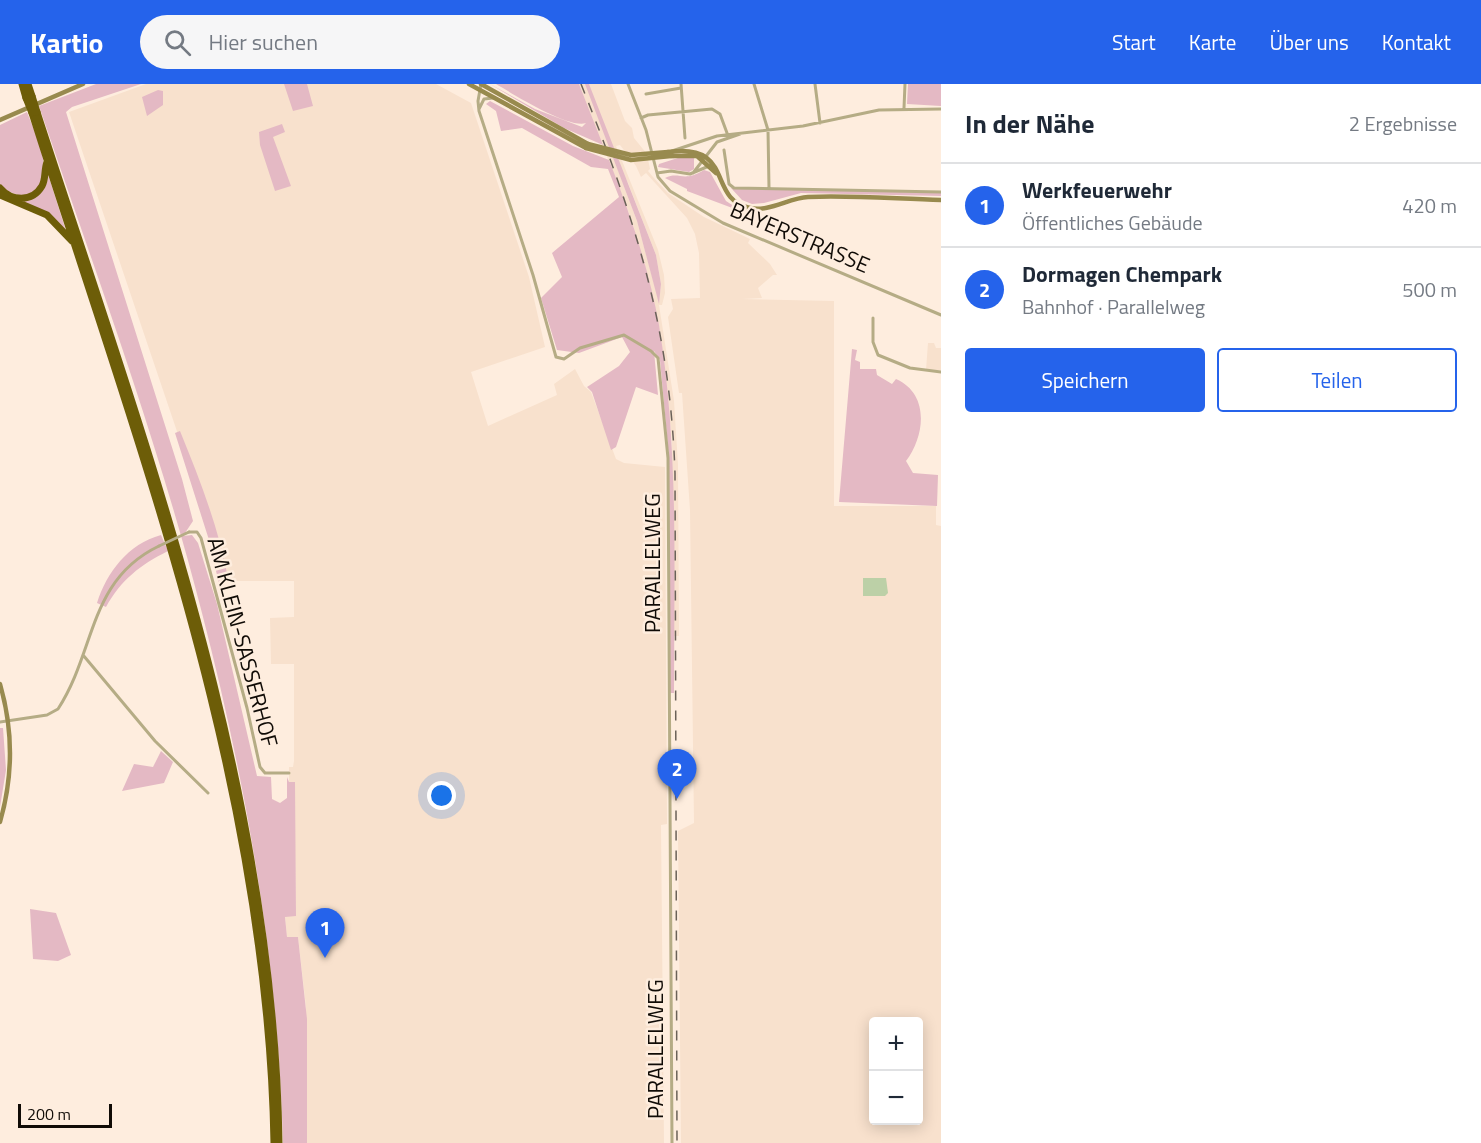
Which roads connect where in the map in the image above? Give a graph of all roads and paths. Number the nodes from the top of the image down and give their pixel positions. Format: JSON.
{"nodes":[{"id":1,"x":22,"y":84,"type":"edge"},
{"id":2,"x":28,"y":84,"type":"edge"},
{"id":3,"x":83,"y":84,"type":"edge"},
{"id":4,"x":469,"y":84,"type":"edge"},
{"id":5,"x":628,"y":84,"type":"edge"},
{"id":6,"x":754,"y":84,"type":"edge"},
{"id":7,"x":815,"y":84,"type":"edge"},
{"id":8,"x":905,"y":84,"type":"edge"},
{"id":9,"x":481,"y":86,"type":"edge"},
{"id":10,"x":681,"y":86,"type":"edge"},
{"id":11,"x":646,"y":93,"type":"dead end"},
{"id":12,"x":29,"y":97,"type":"junction"},
{"id":13,"x":494,"y":98,"type":"junction"},
{"id":14,"x":904,"y":108,"type":"junction"},
{"id":15,"x":941,"y":109,"type":"edge"},
{"id":16,"x":479,"y":111,"type":"junction"},
{"id":17,"x":683,"y":111,"type":"junction"},
{"id":18,"x":34,"y":112,"type":"junction"},
{"id":19,"x":641,"y":118,"type":"junction"},
{"id":20,"x":0,"y":120,"type":"edge"},
{"id":21,"x":820,"y":123,"type":"junction"},
{"id":22,"x":723,"y":127,"type":"junction"},
{"id":23,"x":768,"y":130,"type":"junction"},
{"id":24,"x":744,"y":133,"type":"junction"},
{"id":25,"x":728,"y":134,"type":"junction"},
{"id":26,"x":717,"y":136,"type":"junction"},
{"id":27,"x":686,"y":138,"type":"dead end"},
{"id":28,"x":587,"y":146,"type":"junction"},
{"id":29,"x":724,"y":150,"type":"dead end"},
{"id":30,"x":670,"y":154,"type":"junction"},
{"id":31,"x":693,"y":155,"type":"junction"},
{"id":32,"x":704,"y":158,"type":"junction"},
{"id":33,"x":47,"y":162,"type":"junction"},
{"id":34,"x":711,"y":166,"type":"junction"},
{"id":35,"x":697,"y":167,"type":"junction"},
{"id":36,"x":657,"y":173,"type":"junction"},
{"id":37,"x":693,"y":173,"type":"junction"},
{"id":38,"x":720,"y":179,"type":"junction"},
{"id":39,"x":0,"y":188,"type":"edge"},
{"id":40,"x":770,"y":188,"type":"junction"},
{"id":41,"x":941,"y":192,"type":"edge"},
{"id":42,"x":0,"y":195,"type":"edge"},
{"id":43,"x":941,"y":200,"type":"edge"},
{"id":44,"x":74,"y":243,"type":"junction"},
{"id":45,"x":941,"y":315,"type":"edge"},
{"id":46,"x":873,"y":318,"type":"dead end"},
{"id":47,"x":941,"y":372,"type":"edge"},
{"id":48,"x":83,"y":655,"type":"junction"},
{"id":49,"x":0,"y":684,"type":"edge"},
{"id":50,"x":8,"y":721,"type":"junction"},
{"id":51,"x":0,"y":722,"type":"edge"},
{"id":52,"x":289,"y":773,"type":"dead end"},
{"id":53,"x":208,"y":793,"type":"dead end"},
{"id":54,"x":0,"y":822,"type":"edge"},
{"id":55,"x":274,"y":1143,"type":"edge"},
{"id":56,"x":279,"y":1143,"type":"edge"},
{"id":57,"x":672,"y":1143,"type":"edge"}],
"edges":[{"from":1,"to":12,"type":"highway"},
{"from":2,"to":12,"type":"highway"},
{"from":3,"to":20,"type":"main road"},
{"from":4,"to":9,"type":"main road"},
{"from":5,"to":19,"type":"street"},
{"from":6,"to":23,"type":"street"},
{"from":7,"to":21,"type":"street"},
{"from":8,"to":14,"type":"street"},
{"from":9,"to":13,"type":"main road"},
{"from":9,"to":16,"type":"street","name":"PARALLELWEG"},
{"from":9,"to":28,"type":"main road"},
{"from":10,"to":11,"type":"street"},
{"from":10,"to":17,"type":"street"},
{"from":12,"to":18,"type":"highway","bridge":true},
{"from":13,"to":16,"type":"street"},
{"from":13,"to":28,"type":"main road"},
{"from":14,"to":15,"type":"street"},
{"from":14,"to":21,"type":"street"},
{"from":16,"to":57,"type":"street","name":"PARALLELWEG"},
{"from":17,"to":19,"type":"street"},
{"from":17,"to":22,"type":"street"},
{"from":17,"to":27,"type":"street"},
{"from":18,"to":33,"type":"highway"},
{"from":18,"to":56,"type":"highway"},
{"from":19,"to":36,"type":"street"},
{"from":21,"to":23,"type":"street"},
{"from":22,"to":25,"type":"street"},
{"from":22,"to":26,"type":"street"},
{"from":23,"to":24,"type":"street"},
{"from":23,"to":40,"type":"street"},
{"from":24,"to":25,"type":"street"},
{"from":24,"to":32,"type":"street"},
{"from":25,"to":26,"type":"street"},
{"from":26,"to":30,"type":"street"},
{"from":28,"to":30,"type":"main road","bridge":true},
{"from":29,"to":40,"type":"street"},
{"from":30,"to":31,"type":"main road"},
{"from":30,"to":32,"type":"main road"},
{"from":31,"to":32,"type":"main road"},
{"from":31,"to":35,"type":"street"},
{"from":32,"to":34,"type":"main road"},
{"from":32,"to":35,"type":"street"},
{"from":32,"to":38,"type":"main road"},
{"from":33,"to":39,"type":"highway"},
{"from":33,"to":44,"type":"highway"},
{"from":34,"to":37,"type":"street"},
{"from":34,"to":38,"type":"main road"},
{"from":35,"to":37,"type":"street"},
{"from":36,"to":37,"type":"street"},
{"from":36,"to":45,"type":"street","name":"BAYERSTRASSE"},
{"from":38,"to":43,"type":"main road"},
{"from":40,"to":41,"type":"street"},
{"from":42,"to":44,"type":"highway"},
{"from":44,"to":55,"type":"highway"},
{"from":46,"to":47,"type":"street"},
{"from":48,"to":50,"type":"street","name":"AM KLEIN-SASSERHOF"},
{"from":48,"to":52,"type":"street","name":"AM KLEIN-SASSERHOF","bridge":true},
{"from":48,"to":53,"type":"street"},
{"from":49,"to":50,"type":"main road"},
{"from":50,"to":51,"type":"street"},
{"from":50,"to":54,"type":"main road"}]}
